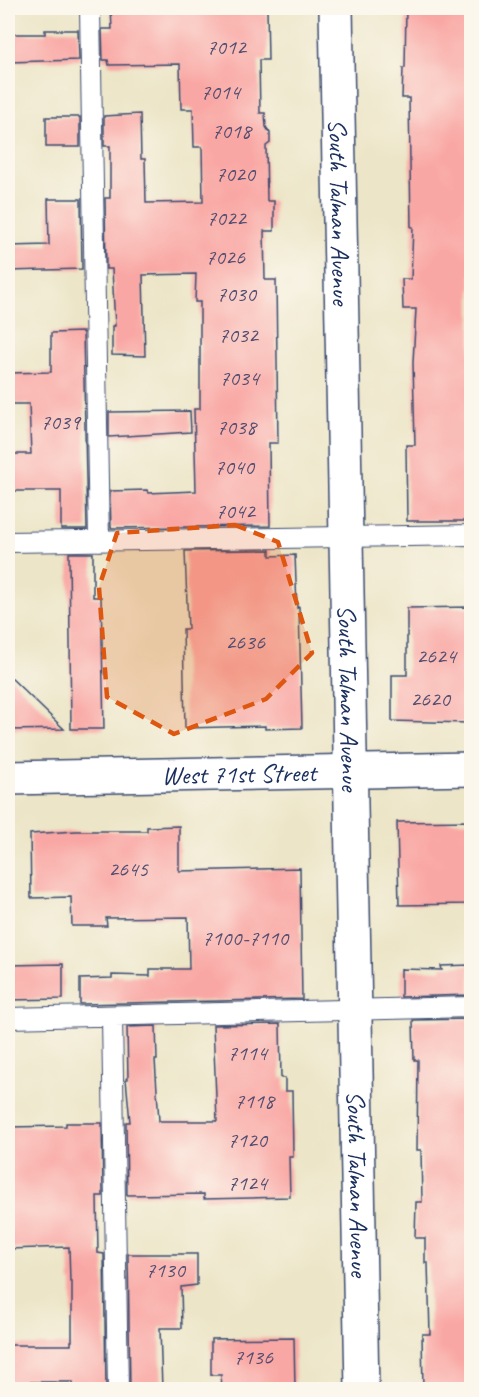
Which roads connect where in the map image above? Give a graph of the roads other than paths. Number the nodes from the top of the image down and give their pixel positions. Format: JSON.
{"nodes":[{"id":1,"x":90,"y":8,"type":"edge"},
{"id":2,"x":336,"y":8,"type":"edge"},
{"id":3,"x":471,"y":535,"type":"edge"},
{"id":4,"x":346,"y":536,"type":"junction"},
{"id":5,"x":99,"y":541,"type":"junction"},
{"id":6,"x":8,"y":542,"type":"edge"},
{"id":7,"x":471,"y":769,"type":"edge"},
{"id":8,"x":351,"y":771,"type":"junction"},
{"id":9,"x":8,"y":778,"type":"edge"},
{"id":10,"x":471,"y":1007,"type":"edge"},
{"id":11,"x":355,"y":1010,"type":"junction"},
{"id":12,"x":112,"y":1016,"type":"junction"},
{"id":13,"x":8,"y":1018,"type":"edge"},
{"id":14,"x":118,"y":1389,"type":"edge"},
{"id":15,"x":362,"y":1389,"type":"edge"}],
"edges":[{"from":1,"to":5,"type":"lane"},
{"from":2,"to":4,"type":"street","name":"South Talman Avenue"},
{"from":3,"to":4,"type":"lane"},
{"from":4,"to":5,"type":"lane"},
{"from":4,"to":8,"type":"street","name":"South Talman Avenue"},
{"from":5,"to":6,"type":"lane"},
{"from":7,"to":8,"type":"street","name":"West 71st Street"},
{"from":8,"to":9,"type":"street","name":"West 71st Street"},
{"from":8,"to":11,"type":"street","name":"South Talman Avenue"},
{"from":10,"to":11,"type":"lane"},
{"from":11,"to":12,"type":"lane"},
{"from":11,"to":15,"type":"street","name":"South Talman Avenue"},
{"from":12,"to":13,"type":"lane"},
{"from":12,"to":14,"type":"lane"}]}
